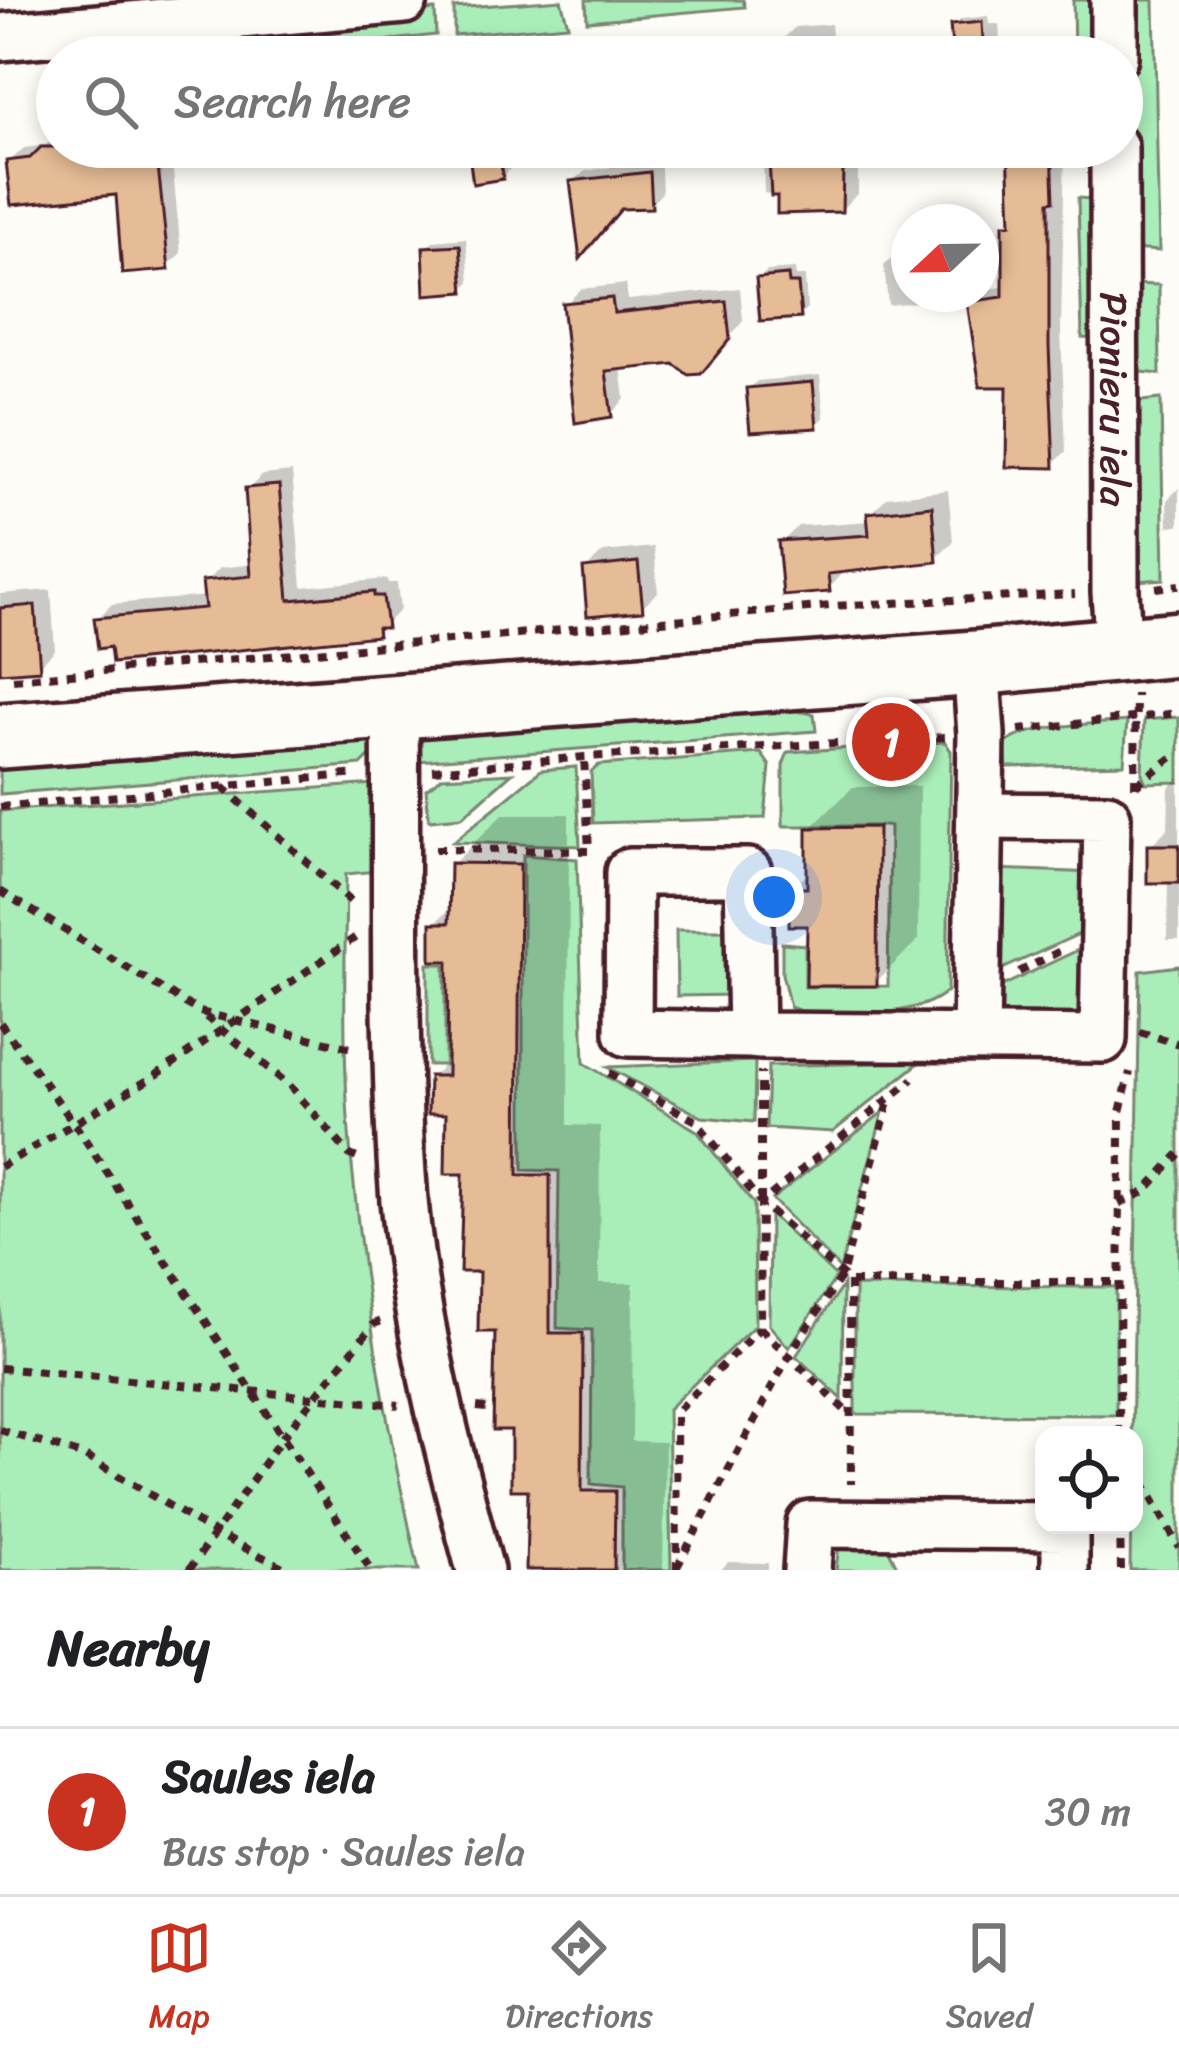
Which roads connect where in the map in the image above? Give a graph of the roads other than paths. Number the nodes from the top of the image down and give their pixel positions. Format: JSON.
{"nodes":[{"id":1,"x":404,"y":0,"type":"edge"},
{"id":2,"x":1114,"y":0,"type":"edge"},
{"id":3,"x":1114,"y":36,"type":"edge"},
{"id":4,"x":0,"y":38,"type":"edge"},
{"id":5,"x":1115,"y":168,"type":"edge"},
{"id":6,"x":1137,"y":628,"type":"edge"},
{"id":7,"x":976,"y":663,"type":"junction"},
{"id":8,"x":395,"y":706,"type":"junction"},
{"id":9,"x":0,"y":736,"type":"edge"},
{"id":10,"x":980,"y":816,"type":"junction"},
{"id":11,"x":756,"y":1035,"type":"junction"},
{"id":12,"x":970,"y":1037,"type":"junction"},
{"id":13,"x":480,"y":1570,"type":"edge"},
{"id":14,"x":807,"y":1570,"type":"edge"},
{"id":15,"x":1065,"y":1570,"type":"edge"}],
"edges":[{"from":1,"to":4,"type":"street"},
{"from":2,"to":3,"type":"street"},
{"from":5,"to":6,"type":"street","name":"Pionieru iela"},
{"from":6,"to":7,"type":"street"},
{"from":7,"to":8,"type":"street"},
{"from":7,"to":10,"type":"street"},
{"from":8,"to":9,"type":"street"},
{"from":8,"to":13,"type":"street"},
{"from":10,"to":12,"type":"street"},
{"from":10,"to":12,"type":"street"},
{"from":11,"to":11,"type":"street"},
{"from":11,"to":12,"type":"street"},
{"from":14,"to":15,"type":"street"}]}
